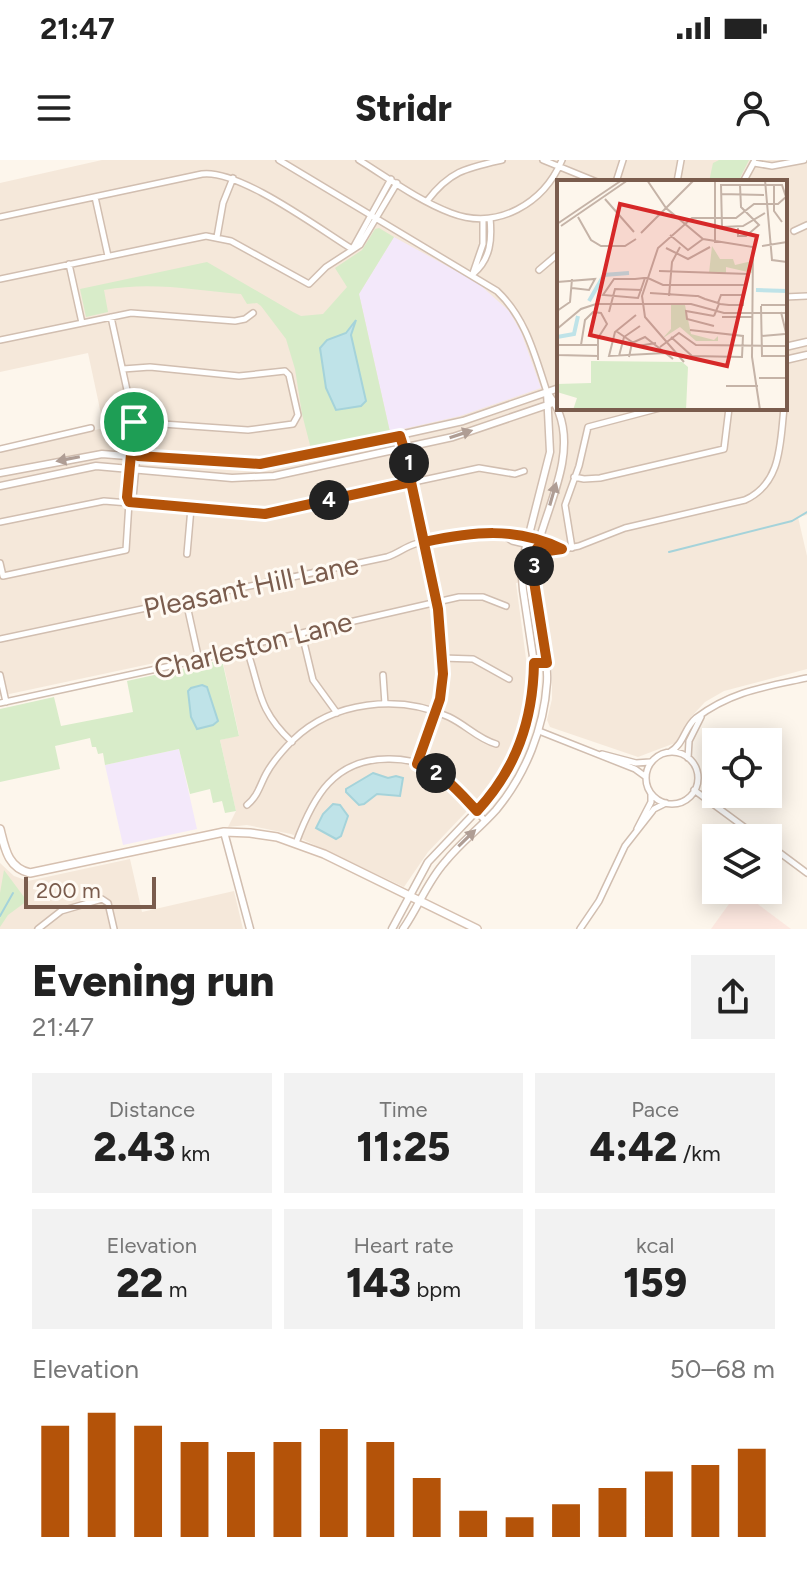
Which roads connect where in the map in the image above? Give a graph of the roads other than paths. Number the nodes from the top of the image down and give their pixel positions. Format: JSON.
{"nodes":[{"id":1,"x":279,"y":160,"type":"edge"},
{"id":2,"x":359,"y":160,"type":"edge"},
{"id":3,"x":502,"y":160,"type":"edge"},
{"id":4,"x":543,"y":160,"type":"edge"},
{"id":5,"x":623,"y":160,"type":"edge"},
{"id":6,"x":681,"y":160,"type":"edge"},
{"id":7,"x":804,"y":160,"type":"edge"},
{"id":8,"x":754,"y":162,"type":"edge"},
{"id":9,"x":561,"y":163,"type":"edge"},
{"id":10,"x":233,"y":178,"type":"junction"},
{"id":11,"x":593,"y":180,"type":"edge"},
{"id":12,"x":617,"y":180,"type":"edge"},
{"id":13,"x":677,"y":180,"type":"edge"},
{"id":14,"x":744,"y":180,"type":"edge"},
{"id":15,"x":394,"y":181,"type":"junction"},
{"id":16,"x":95,"y":197,"type":"junction"},
{"id":17,"x":427,"y":201,"type":"junction"},
{"id":18,"x":374,"y":215,"type":"junction"},
{"id":19,"x":0,"y":217,"type":"edge"},
{"id":20,"x":487,"y":218,"type":"junction"},
{"id":21,"x":807,"y":225,"type":"edge"},
{"id":22,"x":794,"y":231,"type":"dead end"},
{"id":23,"x":217,"y":237,"type":"junction"},
{"id":24,"x":352,"y":249,"type":"junction"},
{"id":25,"x":557,"y":255,"type":"edge"},
{"id":26,"x":108,"y":256,"type":"junction"},
{"id":27,"x":69,"y":264,"type":"junction"},
{"id":28,"x":539,"y":270,"type":"dead end"},
{"id":29,"x":473,"y":274,"type":"junction"},
{"id":30,"x":0,"y":279,"type":"edge"},
{"id":31,"x":807,"y":296,"type":"edge"},
{"id":32,"x":787,"y":297,"type":"edge"},
{"id":33,"x":253,"y":313,"type":"dead end"},
{"id":34,"x":111,"y":317,"type":"junction"},
{"id":35,"x":82,"y":323,"type":"junction"},
{"id":36,"x":0,"y":340,"type":"edge"},
{"id":37,"x":807,"y":342,"type":"edge"},
{"id":38,"x":787,"y":347,"type":"edge"},
{"id":39,"x":807,"y":355,"type":"edge"},
{"id":40,"x":787,"y":360,"type":"edge"},
{"id":41,"x":123,"y":369,"type":"junction"},
{"id":42,"x":557,"y":389,"type":"edge"},
{"id":43,"x":547,"y":392,"type":"junction"},
{"id":44,"x":553,"y":403,"type":"edge"},
{"id":45,"x":652,"y":410,"type":"edge"},
{"id":46,"x":729,"y":410,"type":"edge"},
{"id":47,"x":784,"y":410,"type":"edge"},
{"id":48,"x":134,"y":422,"type":"junction"},
{"id":49,"x":91,"y":428,"type":"dead end"},
{"id":50,"x":400,"y":436,"type":"junction"},
{"id":51,"x":403,"y":448,"type":"junction"},
{"id":52,"x":0,"y":449,"type":"edge"},
{"id":53,"x":134,"y":455,"type":"junction"},
{"id":54,"x":133,"y":468,"type":"junction"},
{"id":55,"x":524,"y":471,"type":"dead end"},
{"id":56,"x":0,"y":473,"type":"edge"},
{"id":57,"x":574,"y":477,"type":"junction"},
{"id":58,"x":411,"y":482,"type":"junction"},
{"id":59,"x":0,"y":486,"type":"edge"},
{"id":60,"x":129,"y":502,"type":"junction"},
{"id":61,"x":191,"y":508,"type":"junction"},
{"id":62,"x":0,"y":522,"type":"edge"},
{"id":63,"x":526,"y":541,"type":"junction"},
{"id":64,"x":424,"y":542,"type":"junction"},
{"id":65,"x":538,"y":544,"type":"junction"},
{"id":66,"x":572,"y":548,"type":"junction"},
{"id":67,"x":187,"y":554,"type":"dead end"},
{"id":68,"x":0,"y":563,"type":"edge"},
{"id":69,"x":186,"y":601,"type":"junction"},
{"id":70,"x":437,"y":601,"type":"junction"},
{"id":71,"x":506,"y":606,"type":"dead end"},
{"id":72,"x":302,"y":634,"type":"junction"},
{"id":73,"x":0,"y":639,"type":"edge"},
{"id":74,"x":246,"y":647,"type":"junction"},
{"id":75,"x":442,"y":658,"type":"junction"},
{"id":76,"x":199,"y":660,"type":"junction"},
{"id":77,"x":534,"y":663,"type":"junction"},
{"id":78,"x":547,"y":663,"type":"junction"},
{"id":79,"x":0,"y":675,"type":"edge"},
{"id":80,"x":383,"y":675,"type":"dead end"},
{"id":81,"x":807,"y":678,"type":"edge"},
{"id":82,"x":509,"y":679,"type":"dead end"},
{"id":83,"x":3,"y":703,"type":"edge"},
{"id":84,"x":385,"y":704,"type":"junction"},
{"id":85,"x":435,"y":712,"type":"junction"},
{"id":86,"x":337,"y":713,"type":"junction"},
{"id":87,"x":701,"y":716,"type":"junction"},
{"id":88,"x":527,"y":726,"type":"junction"},
{"id":89,"x":539,"y":731,"type":"junction"},
{"id":90,"x":292,"y":742,"type":"junction"},
{"id":91,"x":496,"y":744,"type":"dead end"},
{"id":92,"x":589,"y":751,"type":"junction"},
{"id":93,"x":670,"y":752,"type":"junction"},
{"id":94,"x":688,"y":758,"type":"junction"},
{"id":95,"x":652,"y":761,"type":"junction"},
{"id":96,"x":417,"y":764,"type":"junction"},
{"id":97,"x":646,"y":777,"type":"junction"},
{"id":98,"x":694,"y":790,"type":"junction"},
{"id":99,"x":650,"y":793,"type":"junction"},
{"id":100,"x":666,"y":803,"type":"junction"},
{"id":101,"x":247,"y":805,"type":"dead end"},
{"id":102,"x":477,"y":811,"type":"junction"},
{"id":103,"x":485,"y":821,"type":"junction"},
{"id":104,"x":740,"y":824,"type":"edge"},
{"id":105,"x":0,"y":829,"type":"edge"},
{"id":106,"x":224,"y":832,"type":"junction"},
{"id":107,"x":635,"y":833,"type":"junction"},
{"id":108,"x":296,"y":843,"type":"junction"},
{"id":109,"x":782,"y":854,"type":"edge"},
{"id":110,"x":807,"y":873,"type":"edge"},
{"id":111,"x":409,"y":895,"type":"junction"},
{"id":112,"x":420,"y":900,"type":"junction"},
{"id":113,"x":38,"y":929,"type":"edge"},
{"id":114,"x":114,"y":929,"type":"edge"},
{"id":115,"x":250,"y":929,"type":"edge"},
{"id":116,"x":392,"y":929,"type":"edge"},
{"id":117,"x":403,"y":929,"type":"edge"},
{"id":118,"x":477,"y":929,"type":"edge"},
{"id":119,"x":580,"y":929,"type":"edge"}],
"edges":[{"from":1,"to":18,"type":"street"},
{"from":2,"to":15,"type":"street"},
{"from":3,"to":17,"type":"street"},
{"from":4,"to":9,"type":"street"},
{"from":5,"to":12,"type":"street"},
{"from":6,"to":13,"type":"street"},
{"from":7,"to":8,"type":"street"},
{"from":8,"to":14,"type":"street"},
{"from":9,"to":11,"type":"street"},
{"from":9,"to":20,"type":"street"},
{"from":10,"to":16,"type":"street"},
{"from":10,"to":23,"type":"street"},
{"from":10,"to":24,"type":"street"},
{"from":15,"to":17,"type":"street"},
{"from":15,"to":18,"type":"street"},
{"from":16,"to":19,"type":"street"},
{"from":16,"to":26,"type":"street"},
{"from":17,"to":20,"type":"street"},
{"from":18,"to":24,"type":"street"},
{"from":18,"to":29,"type":"street"},
{"from":20,"to":29,"type":"street"},
{"from":21,"to":22,"type":"street"},
{"from":23,"to":24,"type":"street"},
{"from":23,"to":26,"type":"street"},
{"from":25,"to":28,"type":"street"},
{"from":26,"to":27,"type":"street"},
{"from":27,"to":30,"type":"street"},
{"from":27,"to":35,"type":"street"},
{"from":29,"to":43,"type":"street"},
{"from":31,"to":32,"type":"street"},
{"from":33,"to":34,"type":"street"},
{"from":34,"to":35,"type":"street"},
{"from":34,"to":41,"type":"street"},
{"from":35,"to":36,"type":"street"},
{"from":37,"to":38,"type":"street"},
{"from":39,"to":40,"type":"street"},
{"from":41,"to":48,"type":"street"},
{"from":41,"to":48,"type":"street"},
{"from":42,"to":43,"type":"street"},
{"from":43,"to":44,"type":"street"},
{"from":43,"to":50,"type":"street"},
{"from":51,"to":44,"type":"street","one_way":true},
{"from":44,"to":63,"type":"street"},
{"from":65,"to":44,"type":"street","one_way":true},
{"from":45,"to":57,"type":"street"},
{"from":46,"to":57,"type":"street"},
{"from":47,"to":66,"type":"street","name":"Pleasant Hill Lane"},
{"from":48,"to":53,"type":"street"},
{"from":49,"to":52,"type":"street"},
{"from":50,"to":51,"type":"street"},
{"from":50,"to":53,"type":"street"},
{"from":51,"to":54,"type":"street"},
{"from":51,"to":58,"type":"street"},
{"from":53,"to":54,"type":"street"},
{"from":53,"to":56,"type":"street","one_way":true},
{"from":54,"to":59,"type":"street"},
{"from":54,"to":60,"type":"street"},
{"from":55,"to":58,"type":"street"},
{"from":57,"to":66,"type":"street"},
{"from":58,"to":61,"type":"street"},
{"from":58,"to":64,"type":"street"},
{"from":60,"to":61,"type":"street"},
{"from":60,"to":62,"type":"street"},
{"from":60,"to":68,"type":"street"},
{"from":61,"to":67,"type":"street"},
{"from":63,"to":64,"type":"street","name":"Pleasant Hill Lane"},
{"from":63,"to":65,"type":"street","name":"Pleasant Hill Lane"},
{"from":63,"to":77,"type":"street"},
{"from":64,"to":69,"type":"street","name":"Pleasant Hill Lane"},
{"from":64,"to":70,"type":"street"},
{"from":65,"to":66,"type":"street","name":"Pleasant Hill Lane"},
{"from":65,"to":78,"type":"street"},
{"from":69,"to":73,"type":"street","name":"Pleasant Hill Lane"},
{"from":69,"to":76,"type":"street"},
{"from":70,"to":71,"type":"street","name":"Charleston Lane"},
{"from":70,"to":72,"type":"street","name":"Charleston Lane"},
{"from":70,"to":75,"type":"street"},
{"from":72,"to":74,"type":"street","name":"Charleston Lane"},
{"from":72,"to":86,"type":"street"},
{"from":74,"to":76,"type":"street","name":"Charleston Lane"},
{"from":74,"to":90,"type":"street"},
{"from":75,"to":82,"type":"street"},
{"from":75,"to":85,"type":"street"},
{"from":76,"to":83,"type":"street","name":"Charleston Lane"},
{"from":77,"to":78,"type":"street"},
{"from":77,"to":88,"type":"street"},
{"from":78,"to":89,"type":"street"},
{"from":79,"to":83,"type":"street"},
{"from":80,"to":84,"type":"street"},
{"from":81,"to":87,"type":"street"},
{"from":84,"to":85,"type":"street"},
{"from":84,"to":86,"type":"street"},
{"from":85,"to":91,"type":"street"},
{"from":85,"to":96,"type":"street"},
{"from":86,"to":90,"type":"street"},
{"from":87,"to":93,"type":"street"},
{"from":87,"to":94,"type":"street"},
{"from":88,"to":89,"type":"street"},
{"from":88,"to":102,"type":"street"},
{"from":89,"to":92,"type":"street"},
{"from":89,"to":103,"type":"street"},
{"from":90,"to":101,"type":"street"},
{"from":92,"to":95,"type":"street"},
{"from":92,"to":97,"type":"street"},
{"from":93,"to":94,"type":"street"},
{"from":93,"to":95,"type":"street"},
{"from":94,"to":98,"type":"street"},
{"from":95,"to":97,"type":"street"},
{"from":96,"to":102,"type":"street"},
{"from":96,"to":108,"type":"street"},
{"from":97,"to":99,"type":"street"},
{"from":98,"to":100,"type":"street"},
{"from":98,"to":104,"type":"street"},
{"from":99,"to":100,"type":"street"},
{"from":99,"to":107,"type":"street"},
{"from":100,"to":107,"type":"street"},
{"from":102,"to":103,"type":"street"},
{"from":102,"to":111,"type":"street"},
{"from":112,"to":103,"type":"street","one_way":true},
{"from":105,"to":106,"type":"main road"},
{"from":106,"to":108,"type":"main road"},
{"from":106,"to":115,"type":"street"},
{"from":107,"to":119,"type":"street"},
{"from":108,"to":111,"type":"main road"},
{"from":109,"to":110,"type":"street"},
{"from":111,"to":112,"type":"main road"},
{"from":111,"to":116,"type":"street"},
{"from":112,"to":117,"type":"street"},
{"from":112,"to":118,"type":"main road"},
{"from":113,"to":114,"type":"street"}]}
